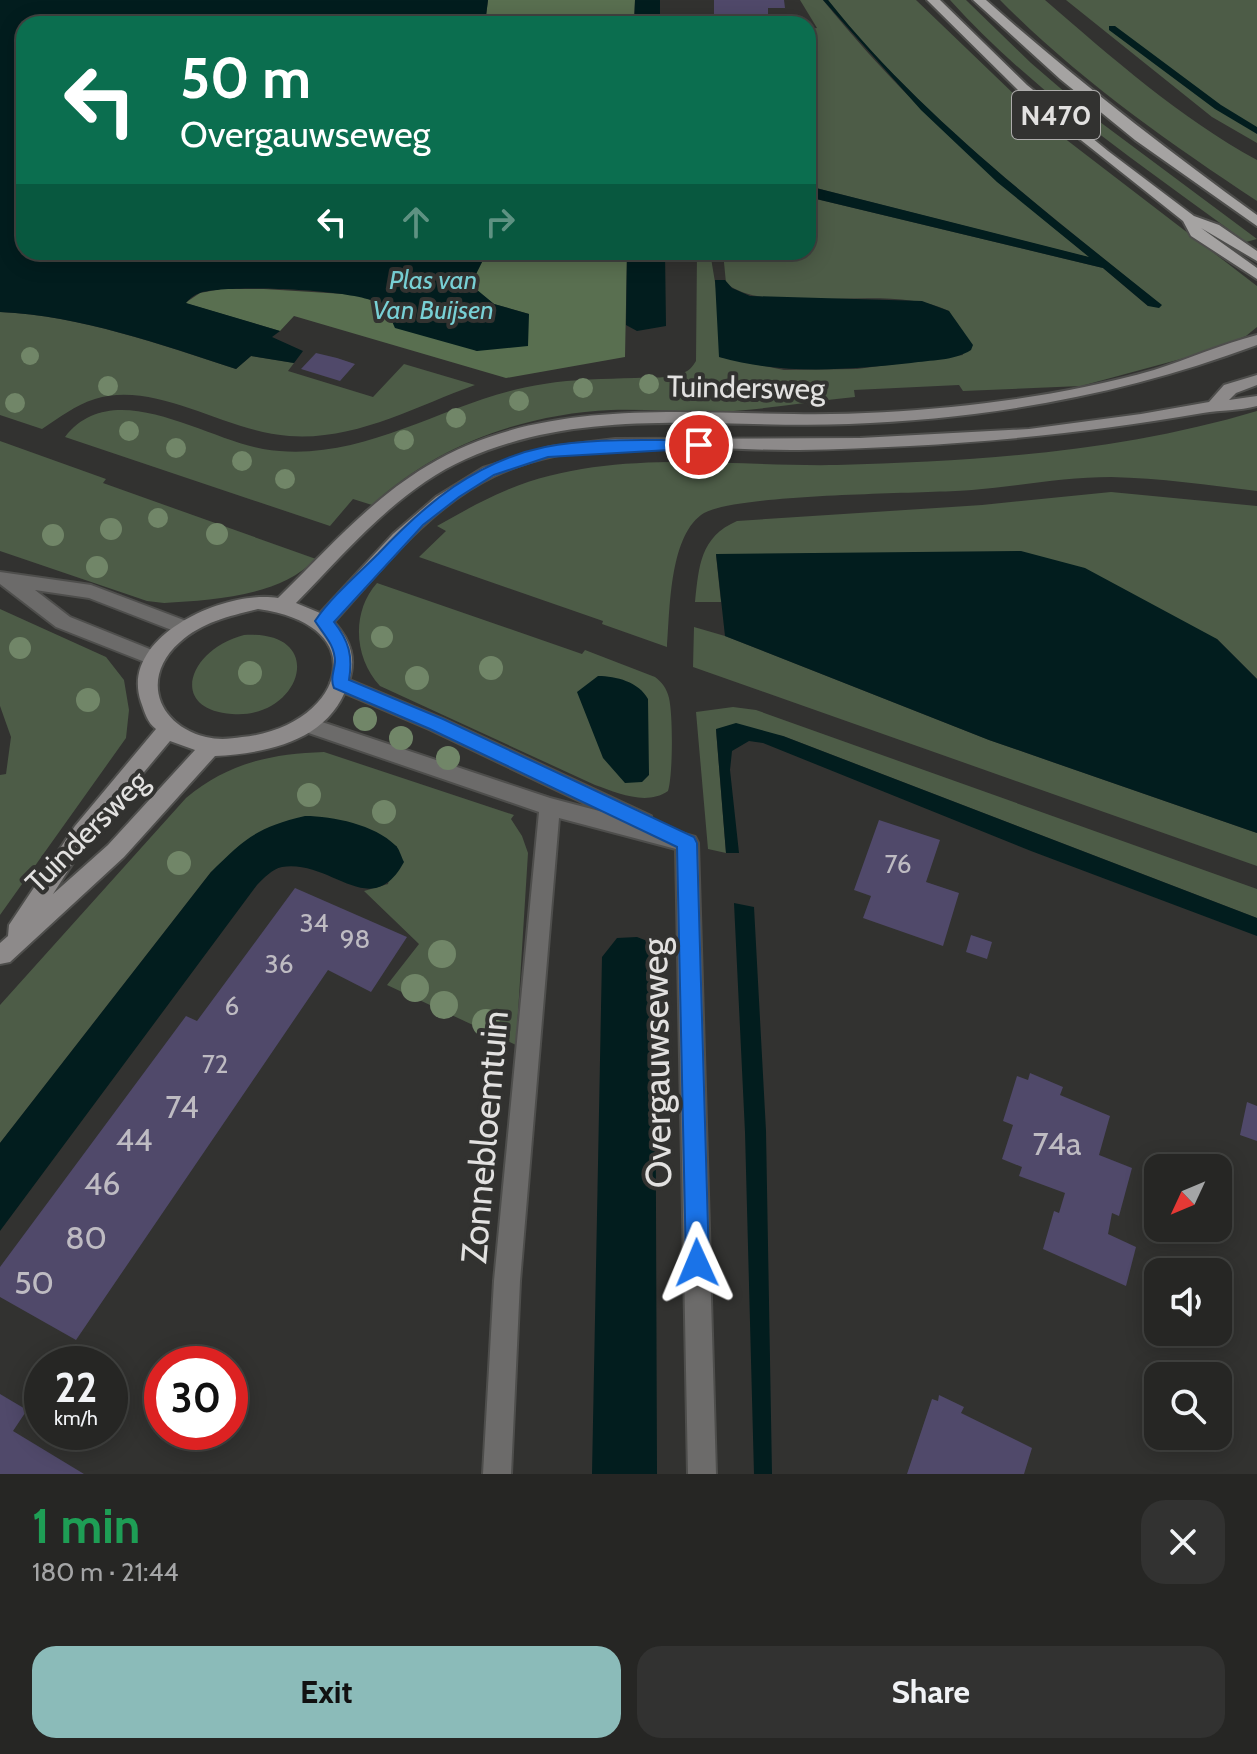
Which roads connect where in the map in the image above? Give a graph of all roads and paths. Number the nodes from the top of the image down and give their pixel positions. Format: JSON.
{"nodes":[{"id":1,"x":933,"y":0,"type":"edge"},
{"id":2,"x":979,"y":0,"type":"edge"},
{"id":3,"x":1231,"y":202,"type":"junction"},
{"id":4,"x":1257,"y":214,"type":"edge"},
{"id":5,"x":1189,"y":219,"type":"junction"},
{"id":6,"x":1257,"y":222,"type":"edge"},
{"id":7,"x":1257,"y":257,"type":"edge"},
{"id":8,"x":1257,"y":275,"type":"edge"},
{"id":9,"x":1257,"y":340,"type":"edge"},
{"id":10,"x":1257,"y":380,"type":"edge"},
{"id":11,"x":1257,"y":401,"type":"edge"},
{"id":12,"x":1216,"y":404,"type":"junction"},
{"id":13,"x":5,"y":579,"type":"edge"},
{"id":14,"x":284,"y":604,"type":"junction"},
{"id":15,"x":324,"y":621,"type":"junction"},
{"id":16,"x":182,"y":627,"type":"junction"},
{"id":17,"x":155,"y":659,"type":"junction"},
{"id":18,"x":340,"y":683,"type":"junction"},
{"id":19,"x":307,"y":725,"type":"junction"},
{"id":20,"x":167,"y":730,"type":"junction"},
{"id":21,"x":210,"y":748,"type":"junction"},
{"id":22,"x":550,"y":807,"type":"junction"},
{"id":23,"x":687,"y":843,"type":"junction"},
{"id":24,"x":1,"y":956,"type":"edge"},
{"id":25,"x":497,"y":1474,"type":"edge"},
{"id":26,"x":702,"y":1474,"type":"edge"}],
"edges":[{"from":1,"to":5,"type":"main road","number":"N470"},
{"from":2,"to":3,"type":"main road","number":"N470"},
{"from":3,"to":4,"type":"main road","number":"N470"},
{"from":3,"to":6,"type":"main road","number":"N470"},
{"from":5,"to":7,"type":"main road","number":"N470"},
{"from":5,"to":8,"type":"main road","number":"N470"},
{"from":9,"to":14,"type":"main road","name":"Tuindersweg"},
{"from":10,"to":12,"type":"main road","name":"Tuindersweg"},
{"from":11,"to":12,"type":"main road","name":"Tuindersweg"},
{"from":12,"to":15,"type":"main road","name":"Tuindersweg"},
{"from":13,"to":16,"type":"street"},
{"from":13,"to":17,"type":"street"},
{"from":14,"to":15,"type":"main road"},
{"from":14,"to":16,"type":"main road"},
{"from":15,"to":18,"type":"main road"},
{"from":16,"to":17,"type":"main road"},
{"from":17,"to":20,"type":"main road"},
{"from":18,"to":19,"type":"main road"},
{"from":18,"to":23,"type":"street"},
{"from":19,"to":21,"type":"main road"},
{"from":19,"to":22,"type":"street"},
{"from":20,"to":21,"type":"main road"},
{"from":20,"to":24,"type":"main road","name":"Tuindersweg"},
{"from":21,"to":24,"type":"main road","name":"Tuindersweg"},
{"from":22,"to":23,"type":"street"},
{"from":22,"to":25,"type":"street","name":"Zonnebloemtuin"},
{"from":23,"to":26,"type":"street","name":"Overgauwseweg"}]}
